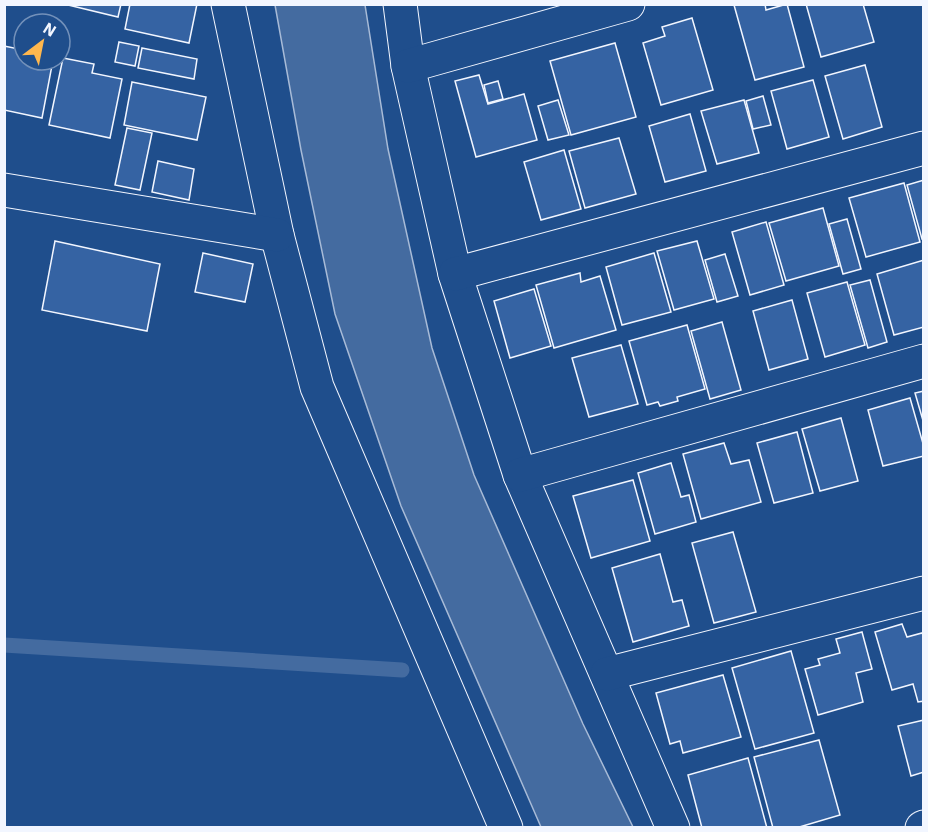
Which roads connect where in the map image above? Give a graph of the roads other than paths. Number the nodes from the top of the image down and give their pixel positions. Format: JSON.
{"nodes":[{"id":1,"x":228,"y":4,"type":"edge"},
{"id":2,"x":400,"y":4,"type":"edge"},
{"id":3,"x":627,"y":4,"type":"edge"},
{"id":4,"x":408,"y":66,"type":"junction"},
{"id":5,"x":924,"y":148,"type":"edge"},
{"id":6,"x":4,"y":190,"type":"edge"},
{"id":7,"x":277,"y":235,"type":"junction"},
{"id":8,"x":455,"y":274,"type":"junction"},
{"id":9,"x":924,"y":361,"type":"edge"},
{"id":10,"x":520,"y":476,"type":"junction"},
{"id":11,"x":924,"y":592,"type":"edge"},
{"id":12,"x":607,"y":674,"type":"junction"},
{"id":13,"x":506,"y":828,"type":"edge"},
{"id":14,"x":673,"y":828,"type":"edge"}],
"edges":[{"from":1,"to":7,"type":"street"},
{"from":2,"to":4,"type":"street"},
{"from":3,"to":4,"type":"street"},
{"from":4,"to":8,"type":"street"},
{"from":5,"to":8,"type":"street"},
{"from":6,"to":7,"type":"street"},
{"from":7,"to":13,"type":"street"},
{"from":8,"to":10,"type":"street"},
{"from":9,"to":10,"type":"street"},
{"from":10,"to":12,"type":"street"},
{"from":11,"to":12,"type":"street"},
{"from":12,"to":14,"type":"street"}]}
